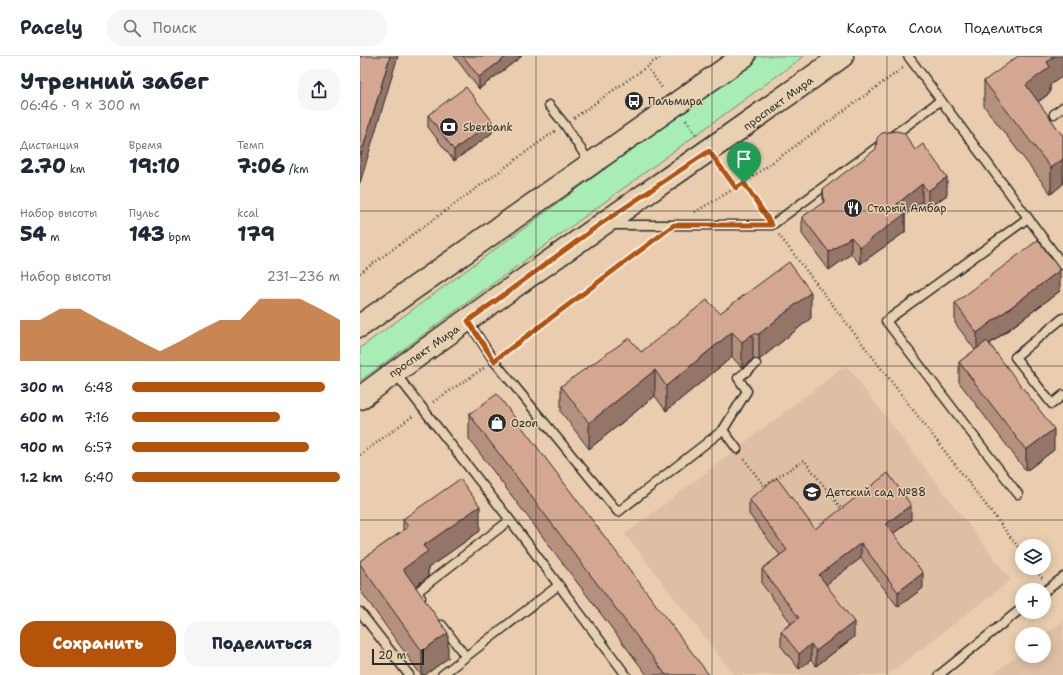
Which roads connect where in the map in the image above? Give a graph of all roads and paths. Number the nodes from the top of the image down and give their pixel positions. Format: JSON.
{"nodes":[{"id":1,"x":662,"y":56,"type":"edge"},
{"id":2,"x":744,"y":56,"type":"edge"},
{"id":3,"x":842,"y":56,"type":"edge"},
{"id":4,"x":910,"y":58,"type":"edge"},
{"id":5,"x":647,"y":67,"type":"junction"},
{"id":6,"x":941,"y":100,"type":"junction"},
{"id":7,"x":674,"y":104,"type":"junction"},
{"id":8,"x":549,"y":106,"type":"dead end"},
{"id":9,"x":1063,"y":107,"type":"edge"},
{"id":10,"x":1054,"y":114,"type":"dead end"},
{"id":11,"x":565,"y":125,"type":"junction"},
{"id":12,"x":709,"y":151,"type":"junction"},
{"id":13,"x":590,"y":163,"type":"junction"},
{"id":14,"x":744,"y":183,"type":"junction"},
{"id":15,"x":736,"y":188,"type":"junction"},
{"id":16,"x":1028,"y":218,"type":"junction"},
{"id":17,"x":599,"y":225,"type":"junction"},
{"id":18,"x":674,"y":225,"type":"junction"},
{"id":19,"x":772,"y":225,"type":"junction"},
{"id":20,"x":1063,"y":265,"type":"edge"},
{"id":21,"x":360,"y":273,"type":"edge"},
{"id":22,"x":1063,"y":318,"type":"edge"},
{"id":23,"x":468,"y":321,"type":"junction"},
{"id":24,"x":360,"y":326,"type":"edge"},
{"id":25,"x":494,"y":361,"type":"junction"},
{"id":26,"x":756,"y":364,"type":"dead end"},
{"id":27,"x":394,"y":372,"type":"junction"},
{"id":28,"x":1063,"y":395,"type":"edge"},
{"id":29,"x":360,"y":398,"type":"edge"},
{"id":30,"x":422,"y":409,"type":"junction"},
{"id":31,"x":723,"y":430,"type":"junction"},
{"id":32,"x":737,"y":449,"type":"joint"},
{"id":33,"x":360,"y":455,"type":"edge"},
{"id":34,"x":1018,"y":494,"type":"dead end"},
{"id":35,"x":844,"y":512,"type":"edge"},
{"id":36,"x":510,"y":520,"type":"junction"},
{"id":37,"x":1015,"y":543,"type":"edge"},
{"id":38,"x":1063,"y":577,"type":"edge"},
{"id":39,"x":559,"y":585,"type":"junction"},
{"id":40,"x":1051,"y":586,"type":"edge"},
{"id":41,"x":426,"y":604,"type":"edge"},
{"id":42,"x":360,"y":612,"type":"edge"},
{"id":43,"x":1015,"y":614,"type":"edge"},
{"id":44,"x":435,"y":616,"type":"edge"},
{"id":45,"x":466,"y":657,"type":"junction"},
{"id":46,"x":409,"y":675,"type":"edge"},
{"id":47,"x":442,"y":675,"type":"edge"},
{"id":48,"x":626,"y":675,"type":"edge"},
{"id":49,"x":939,"y":675,"type":"edge"}],
"edges":[{"from":1,"to":5,"type":"path"},
{"from":2,"to":7,"type":"main road"},
{"from":3,"to":12,"type":"main road","name":"проспект Мира"},
{"from":4,"to":6,"type":"lane"},
{"from":4,"to":14,"type":"path"},
{"from":5,"to":7,"type":"path"},
{"from":5,"to":11,"type":"path"},
{"from":6,"to":16,"type":"lane"},
{"from":6,"to":19,"type":"lane"},
{"from":7,"to":12,"type":"path"},
{"from":7,"to":13,"type":"main road"},
{"from":8,"to":11,"type":"lane"},
{"from":9,"to":10,"type":"lane"},
{"from":11,"to":13,"type":"lane"},
{"from":11,"to":21,"type":"path"},
{"from":12,"to":15,"type":"path"},
{"from":12,"to":17,"type":"main road","name":"проспект Мира"},
{"from":13,"to":24,"type":"main road"},
{"from":14,"to":15,"type":"path"},
{"from":14,"to":19,"type":"path"},
{"from":15,"to":18,"type":"path"},
{"from":16,"to":20,"type":"lane"},
{"from":16,"to":34,"type":"lane"},
{"from":17,"to":18,"type":"lane"},
{"from":17,"to":23,"type":"main road","name":"проспект Мира"},
{"from":18,"to":19,"type":"lane"},
{"from":18,"to":25,"type":"path"},
{"from":19,"to":37,"type":"path"},
{"from":22,"to":28,"type":"lane"},
{"from":23,"to":25,"type":"lane"},
{"from":23,"to":27,"type":"main road","name":"проспект Мира"},
{"from":25,"to":30,"type":"path"},
{"from":25,"to":31,"type":"lane"},
{"from":26,"to":31,"type":"lane"},
{"from":27,"to":29,"type":"main road","name":"проспект Мира"},
{"from":27,"to":30,"type":"lane"},
{"from":30,"to":33,"type":"path"},
{"from":30,"to":36,"type":"lane"},
{"from":31,"to":32,"type":"lane"},
{"from":32,"to":35,"type":"path"},
{"from":36,"to":39,"type":"lane"},
{"from":36,"to":41,"type":"lane"},
{"from":38,"to":40,"type":"lane"},
{"from":39,"to":45,"type":"lane"},
{"from":39,"to":48,"type":"lane"},
{"from":42,"to":46,"type":"lane"},
{"from":43,"to":49,"type":"lane"},
{"from":44,"to":45,"type":"lane"},
{"from":45,"to":47,"type":"lane"}]}
